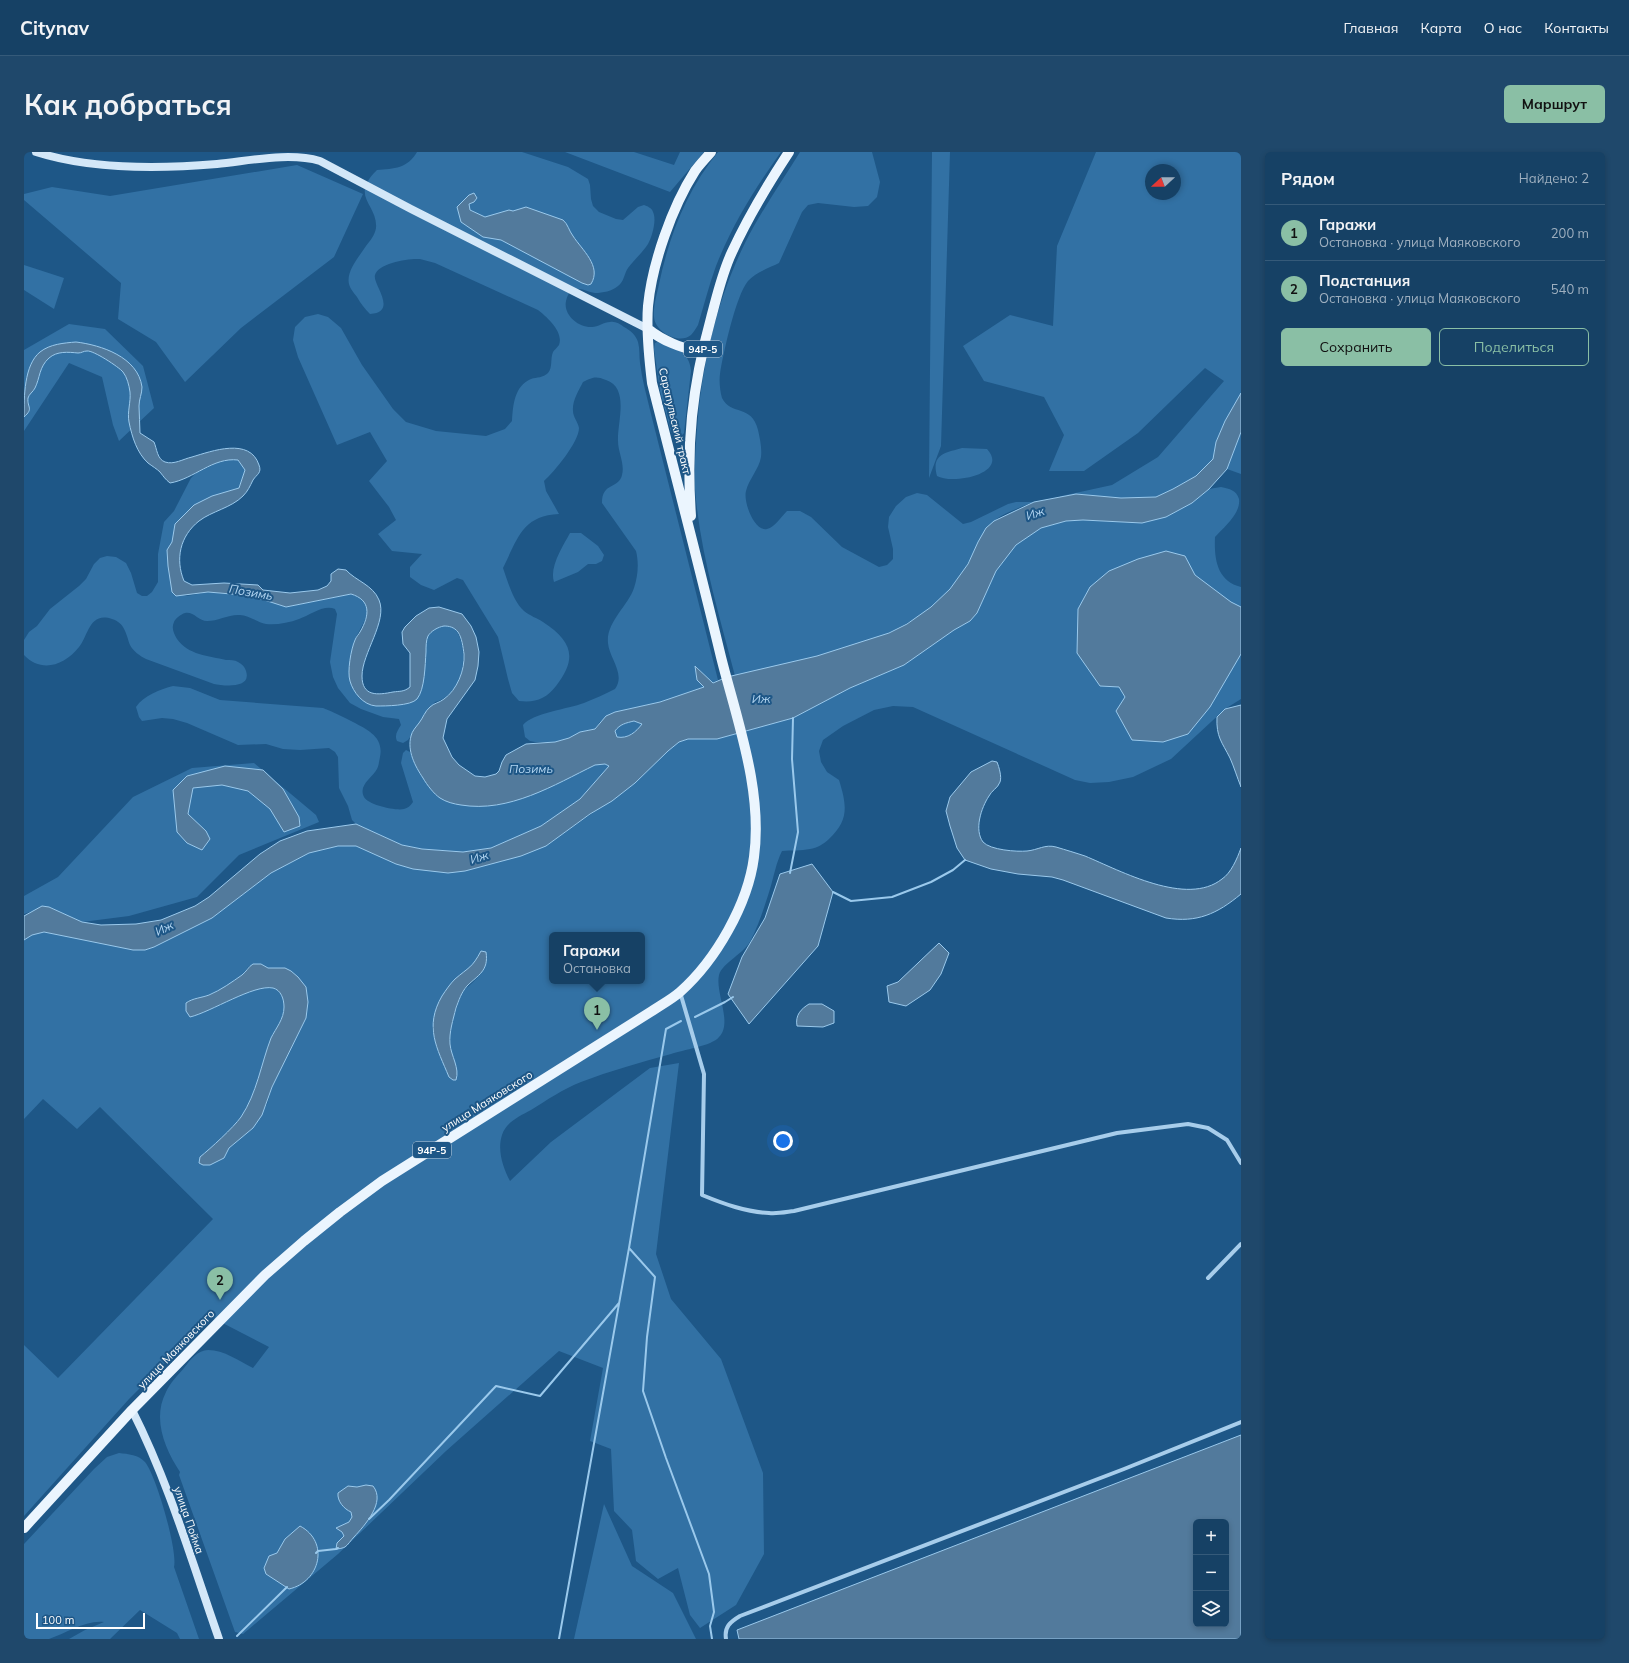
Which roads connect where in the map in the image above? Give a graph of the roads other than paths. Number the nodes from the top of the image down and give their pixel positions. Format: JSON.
{"nodes":[{"id":1,"x":36,"y":152,"type":"edge"},
{"id":2,"x":711,"y":152,"type":"edge"},
{"id":3,"x":789,"y":152,"type":"edge"},
{"id":4,"x":648,"y":329,"type":"junction"},
{"id":5,"x":701,"y":353,"type":"junction"},
{"id":6,"x":699,"y":563,"type":"junction"},
{"id":7,"x":745,"y":750,"type":"joint"},
{"id":8,"x":680,"y":992,"type":"junction"},
{"id":9,"x":1241,"y":1163,"type":"edge"},
{"id":10,"x":1241,"y":1244,"type":"edge"},
{"id":11,"x":1208,"y":1278,"type":"dead end"},
{"id":12,"x":132,"y":1410,"type":"junction"},
{"id":13,"x":1241,"y":1422,"type":"edge"},
{"id":14,"x":24,"y":1528,"type":"edge"},
{"id":15,"x":219,"y":1639,"type":"edge"},
{"id":16,"x":726,"y":1639,"type":"edge"}],
"edges":[{"from":1,"to":4,"type":"street"},
{"from":2,"to":4,"type":"main road","name":"Сарапульский тракт","number":"94Р-5"},
{"from":3,"to":5,"type":"main road","name":"Сарапульский тракт","number":"94Р-5"},
{"from":4,"to":5,"type":"main road"},
{"from":4,"to":6,"type":"main road","name":"Сарапульский тракт","number":"94Р-5"},
{"from":5,"to":6,"type":"main road","name":"Сарапульский тракт","number":"94Р-5"},
{"from":6,"to":7,"type":"main road","name":"Сарапульский тракт","number":"94Р-5"},
{"from":7,"to":8,"type":"main road","name":"улица Маяковского","number":"94Р-5"},
{"from":8,"to":9,"type":"street"},
{"from":8,"to":12,"type":"main road","name":"улица Маяковского","number":"94Р-5"},
{"from":10,"to":11,"type":"street"},
{"from":12,"to":14,"type":"main road","name":"улица Маяковского","number":"94Р-5"},
{"from":12,"to":15,"type":"street","name":"улица Пойма"},
{"from":13,"to":16,"type":"street"}]}
